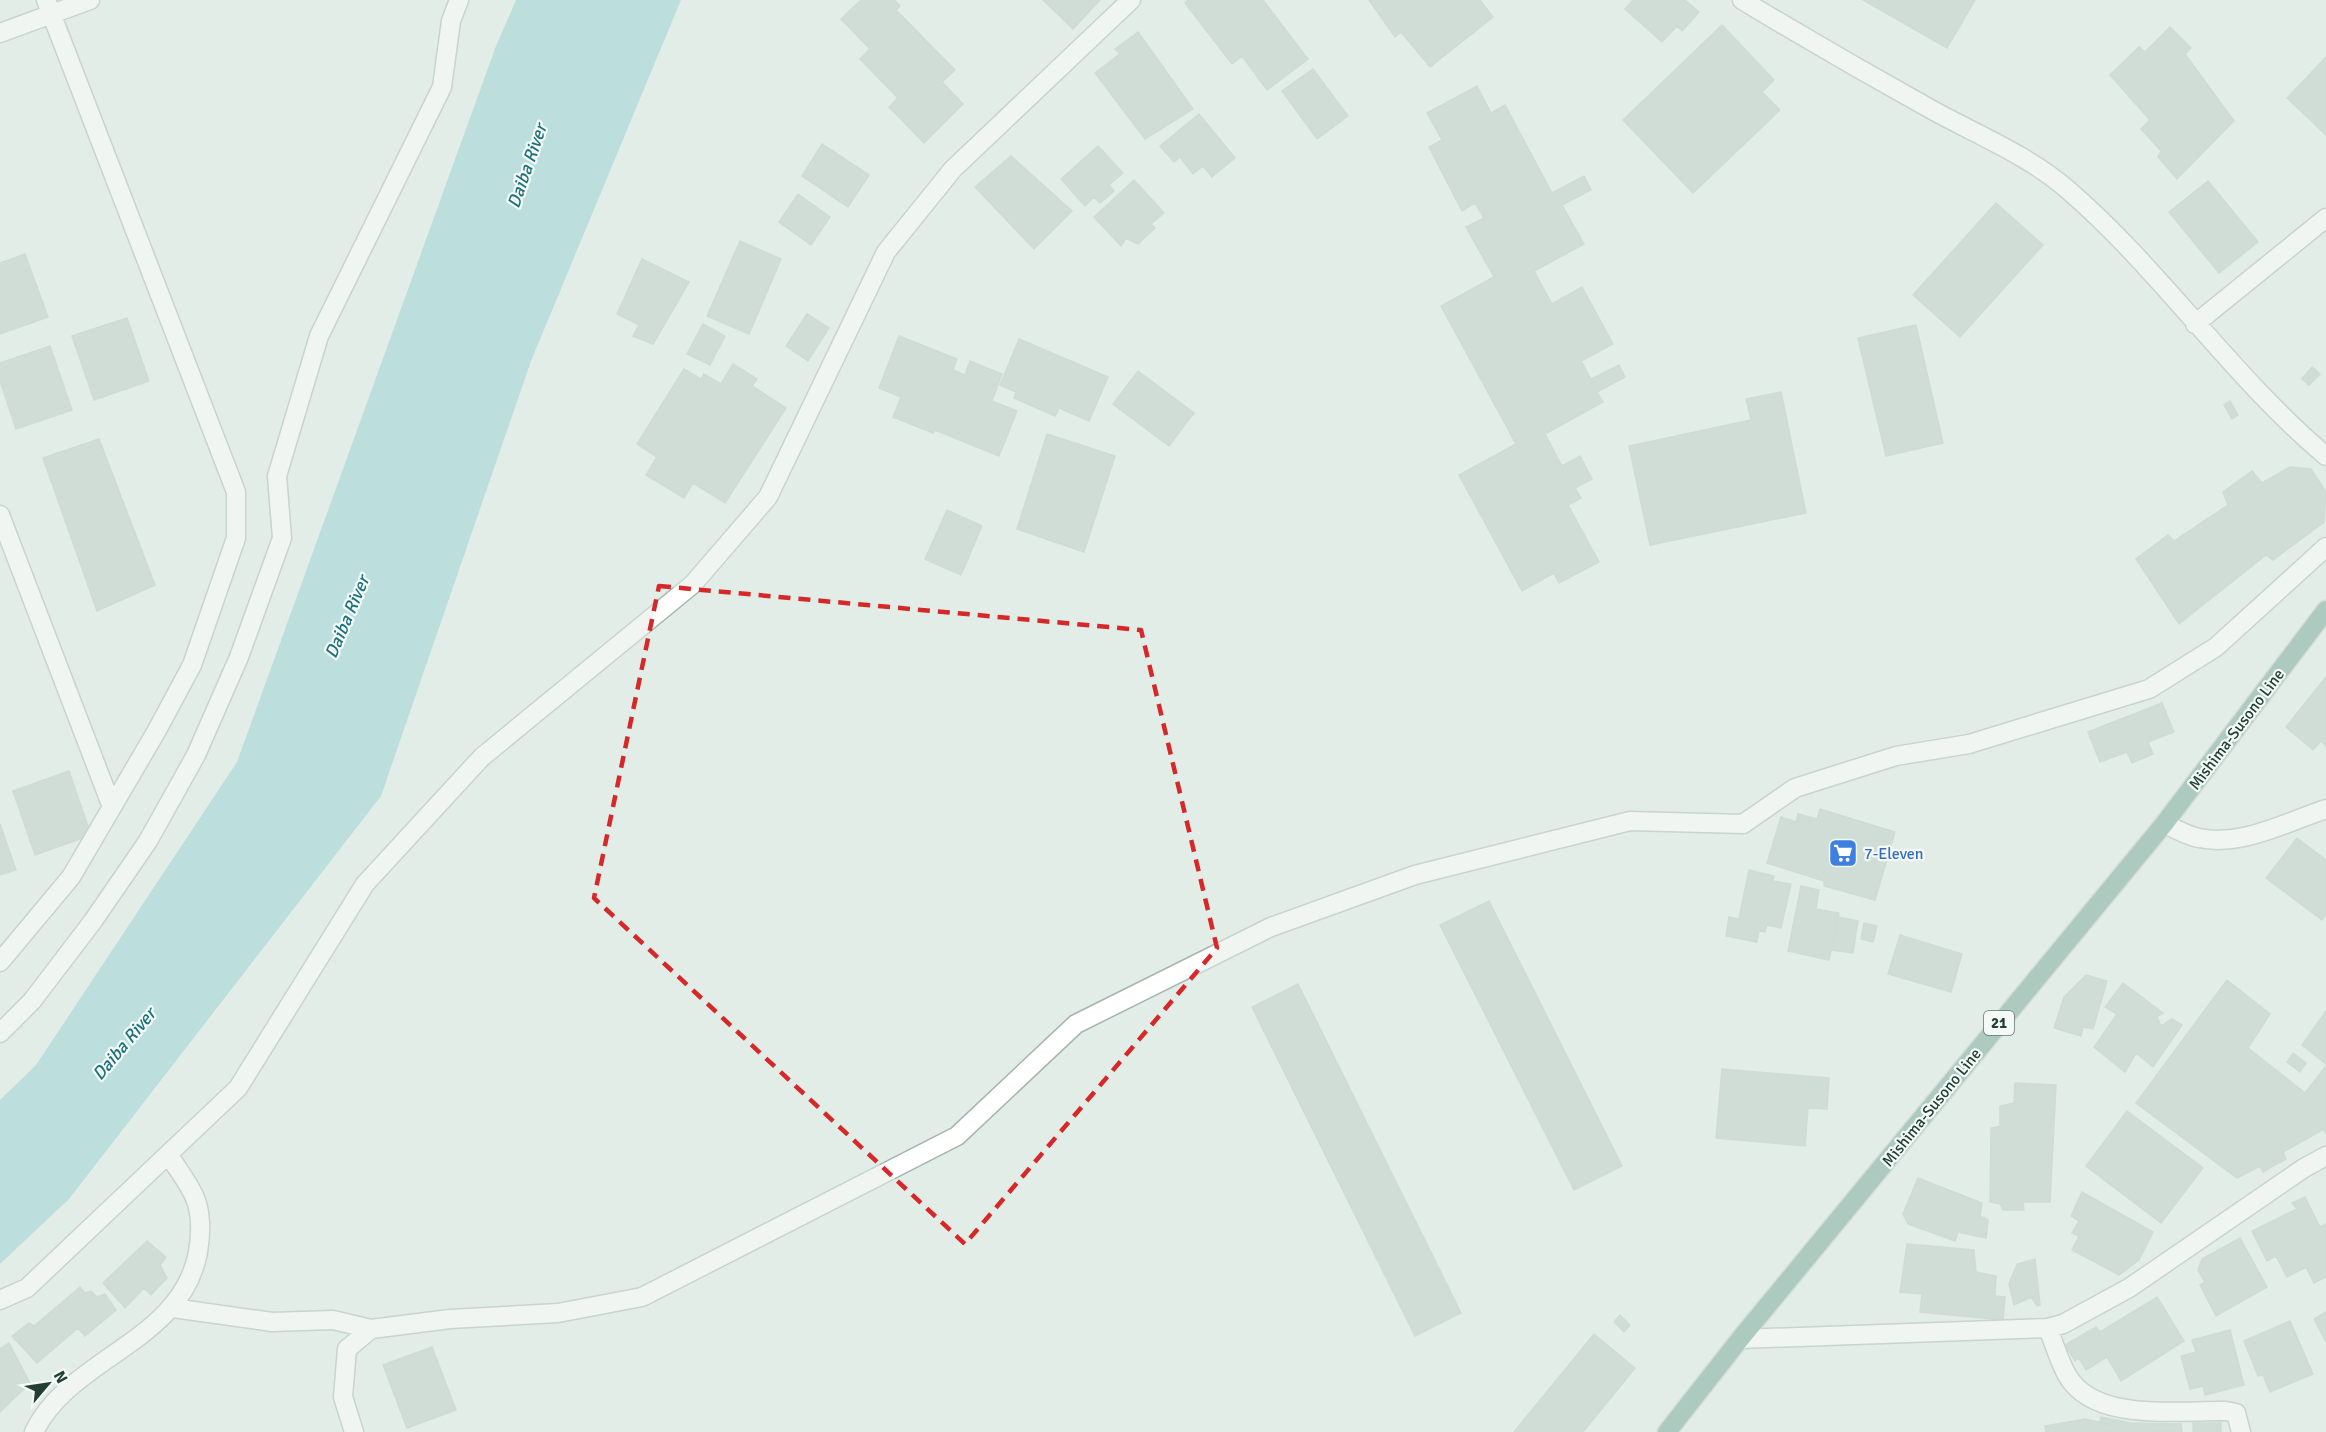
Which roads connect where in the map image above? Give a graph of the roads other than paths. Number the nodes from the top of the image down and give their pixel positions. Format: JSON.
{"nodes":[{"id":1,"x":90,"y":0,"type":"edge"},
{"id":2,"x":459,"y":0,"type":"edge"},
{"id":3,"x":1131,"y":0,"type":"edge"},
{"id":4,"x":1742,"y":0,"type":"edge"},
{"id":5,"x":49,"y":7,"type":"edge"},
{"id":6,"x":0,"y":33,"type":"edge"},
{"id":7,"x":2326,"y":218,"type":"edge"},
{"id":8,"x":2195,"y":324,"type":"junction"},
{"id":9,"x":2326,"y":456,"type":"edge"},
{"id":10,"x":0,"y":515,"type":"edge"},
{"id":11,"x":2326,"y":548,"type":"edge"},
{"id":12,"x":2326,"y":610,"type":"edge"},
{"id":13,"x":112,"y":807,"type":"junction"},
{"id":14,"x":2326,"y":808,"type":"edge"},
{"id":15,"x":2164,"y":824,"type":"junction"},
{"id":16,"x":0,"y":962,"type":"edge"},
{"id":17,"x":0,"y":1033,"type":"edge"},
{"id":18,"x":169,"y":1155,"type":"junction"},
{"id":19,"x":2326,"y":1156,"type":"edge"},
{"id":20,"x":0,"y":1300,"type":"edge"},
{"id":21,"x":173,"y":1308,"type":"junction"},
{"id":22,"x":2048,"y":1328,"type":"junction"},
{"id":23,"x":371,"y":1329,"type":"junction"},
{"id":24,"x":1740,"y":1338,"type":"junction"},
{"id":25,"x":34,"y":1432,"type":"edge"},
{"id":26,"x":354,"y":1432,"type":"edge"},
{"id":27,"x":1667,"y":1432,"type":"edge"},
{"id":28,"x":2241,"y":1432,"type":"edge"}],
"edges":[{"from":1,"to":5,"type":"street"},
{"from":2,"to":17,"type":"street"},
{"from":3,"to":18,"type":"street"},
{"from":4,"to":8,"type":"street"},
{"from":5,"to":6,"type":"street"},
{"from":5,"to":13,"type":"street"},
{"from":7,"to":8,"type":"street"},
{"from":8,"to":9,"type":"street"},
{"from":10,"to":13,"type":"street"},
{"from":11,"to":23,"type":"street"},
{"from":12,"to":15,"type":"main road","name":"Mishima-Susono Line","number":"21"},
{"from":13,"to":16,"type":"street"},
{"from":14,"to":15,"type":"street"},
{"from":15,"to":24,"type":"main road","name":"Mishima-Susono Line","number":"21"},
{"from":18,"to":20,"type":"street"},
{"from":18,"to":21,"type":"street"},
{"from":19,"to":22,"type":"street"},
{"from":21,"to":23,"type":"street"},
{"from":21,"to":25,"type":"street"},
{"from":22,"to":24,"type":"street"},
{"from":22,"to":28,"type":"street"},
{"from":23,"to":26,"type":"street"},
{"from":24,"to":27,"type":"main road","name":"Mishima-Susono Line","number":"21"}]}
